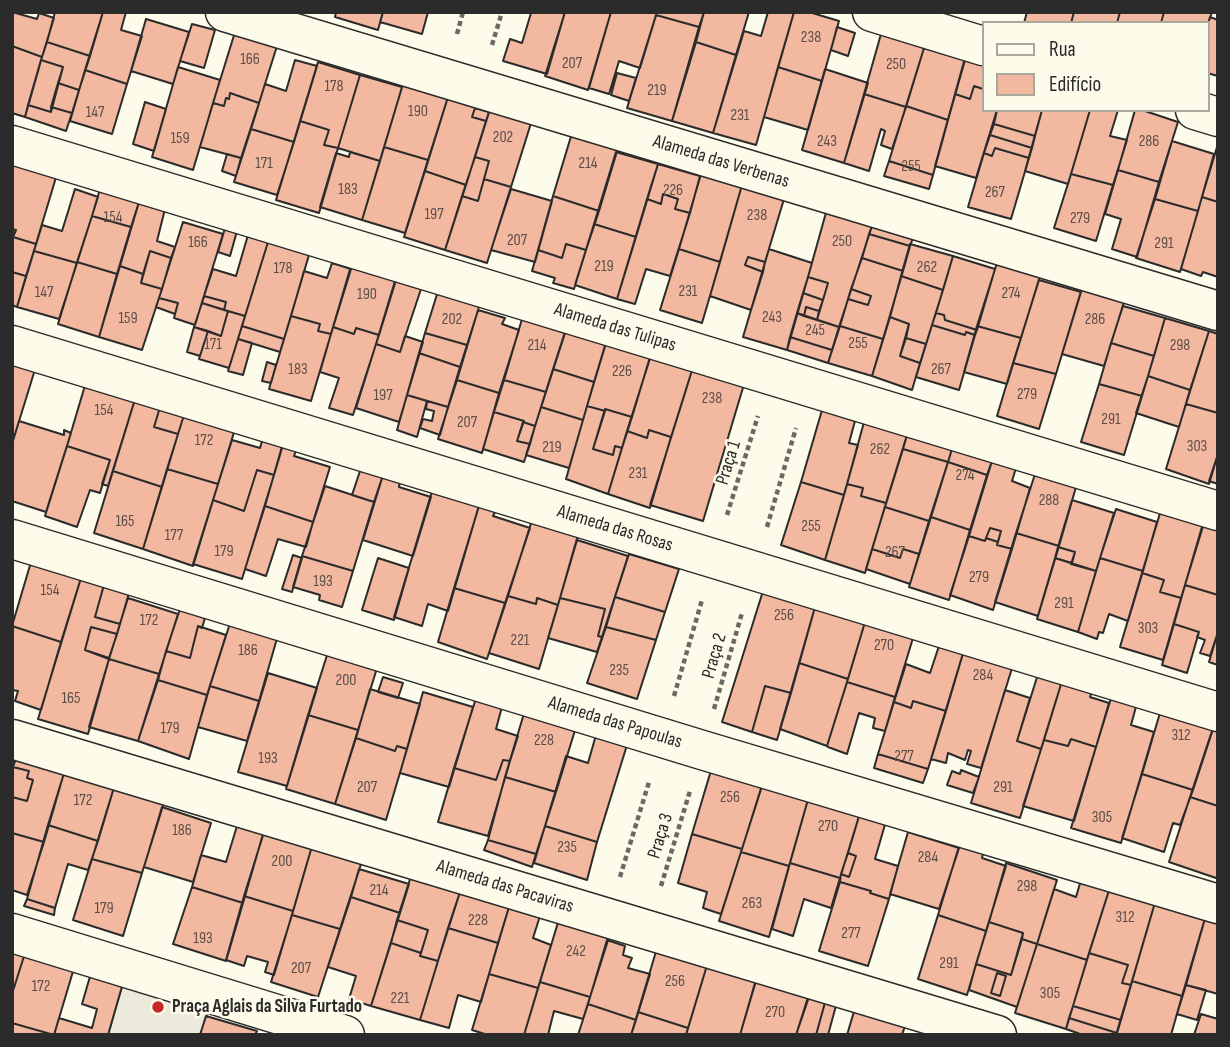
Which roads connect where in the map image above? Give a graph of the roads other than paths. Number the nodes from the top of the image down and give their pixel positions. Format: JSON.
{"nodes":[{"id":1,"x":225,"y":12,"type":"edge"},
{"id":2,"x":872,"y":12,"type":"edge"},
{"id":3,"x":982,"y":46,"type":"edge"},
{"id":4,"x":12,"y":145,"type":"edge"},
{"id":5,"x":1218,"y":311,"type":"edge"},
{"id":6,"x":12,"y":345,"type":"edge"},
{"id":7,"x":1218,"y":511,"type":"edge"},
{"id":8,"x":12,"y":539,"type":"edge"},
{"id":9,"x":1218,"y":712,"type":"edge"},
{"id":10,"x":12,"y":739,"type":"edge"},
{"id":11,"x":1218,"y":904,"type":"edge"},
{"id":12,"x":12,"y":933,"type":"edge"},
{"id":13,"x":345,"y":1035,"type":"edge"},
{"id":14,"x":997,"y":1035,"type":"edge"}],
"edges":[{"from":1,"to":5,"type":"street","name":"Alameda das Verbenas"},
{"from":2,"to":3,"type":"street"},
{"from":4,"to":7,"type":"street","name":"Alameda das Tulipas"},
{"from":6,"to":9,"type":"street","name":"Alameda das Rosas"},
{"from":8,"to":11,"type":"street","name":"Alameda das Papoulas"},
{"from":10,"to":14,"type":"street","name":"Alameda das Pacaviras"},
{"from":12,"to":13,"type":"street"}]}
